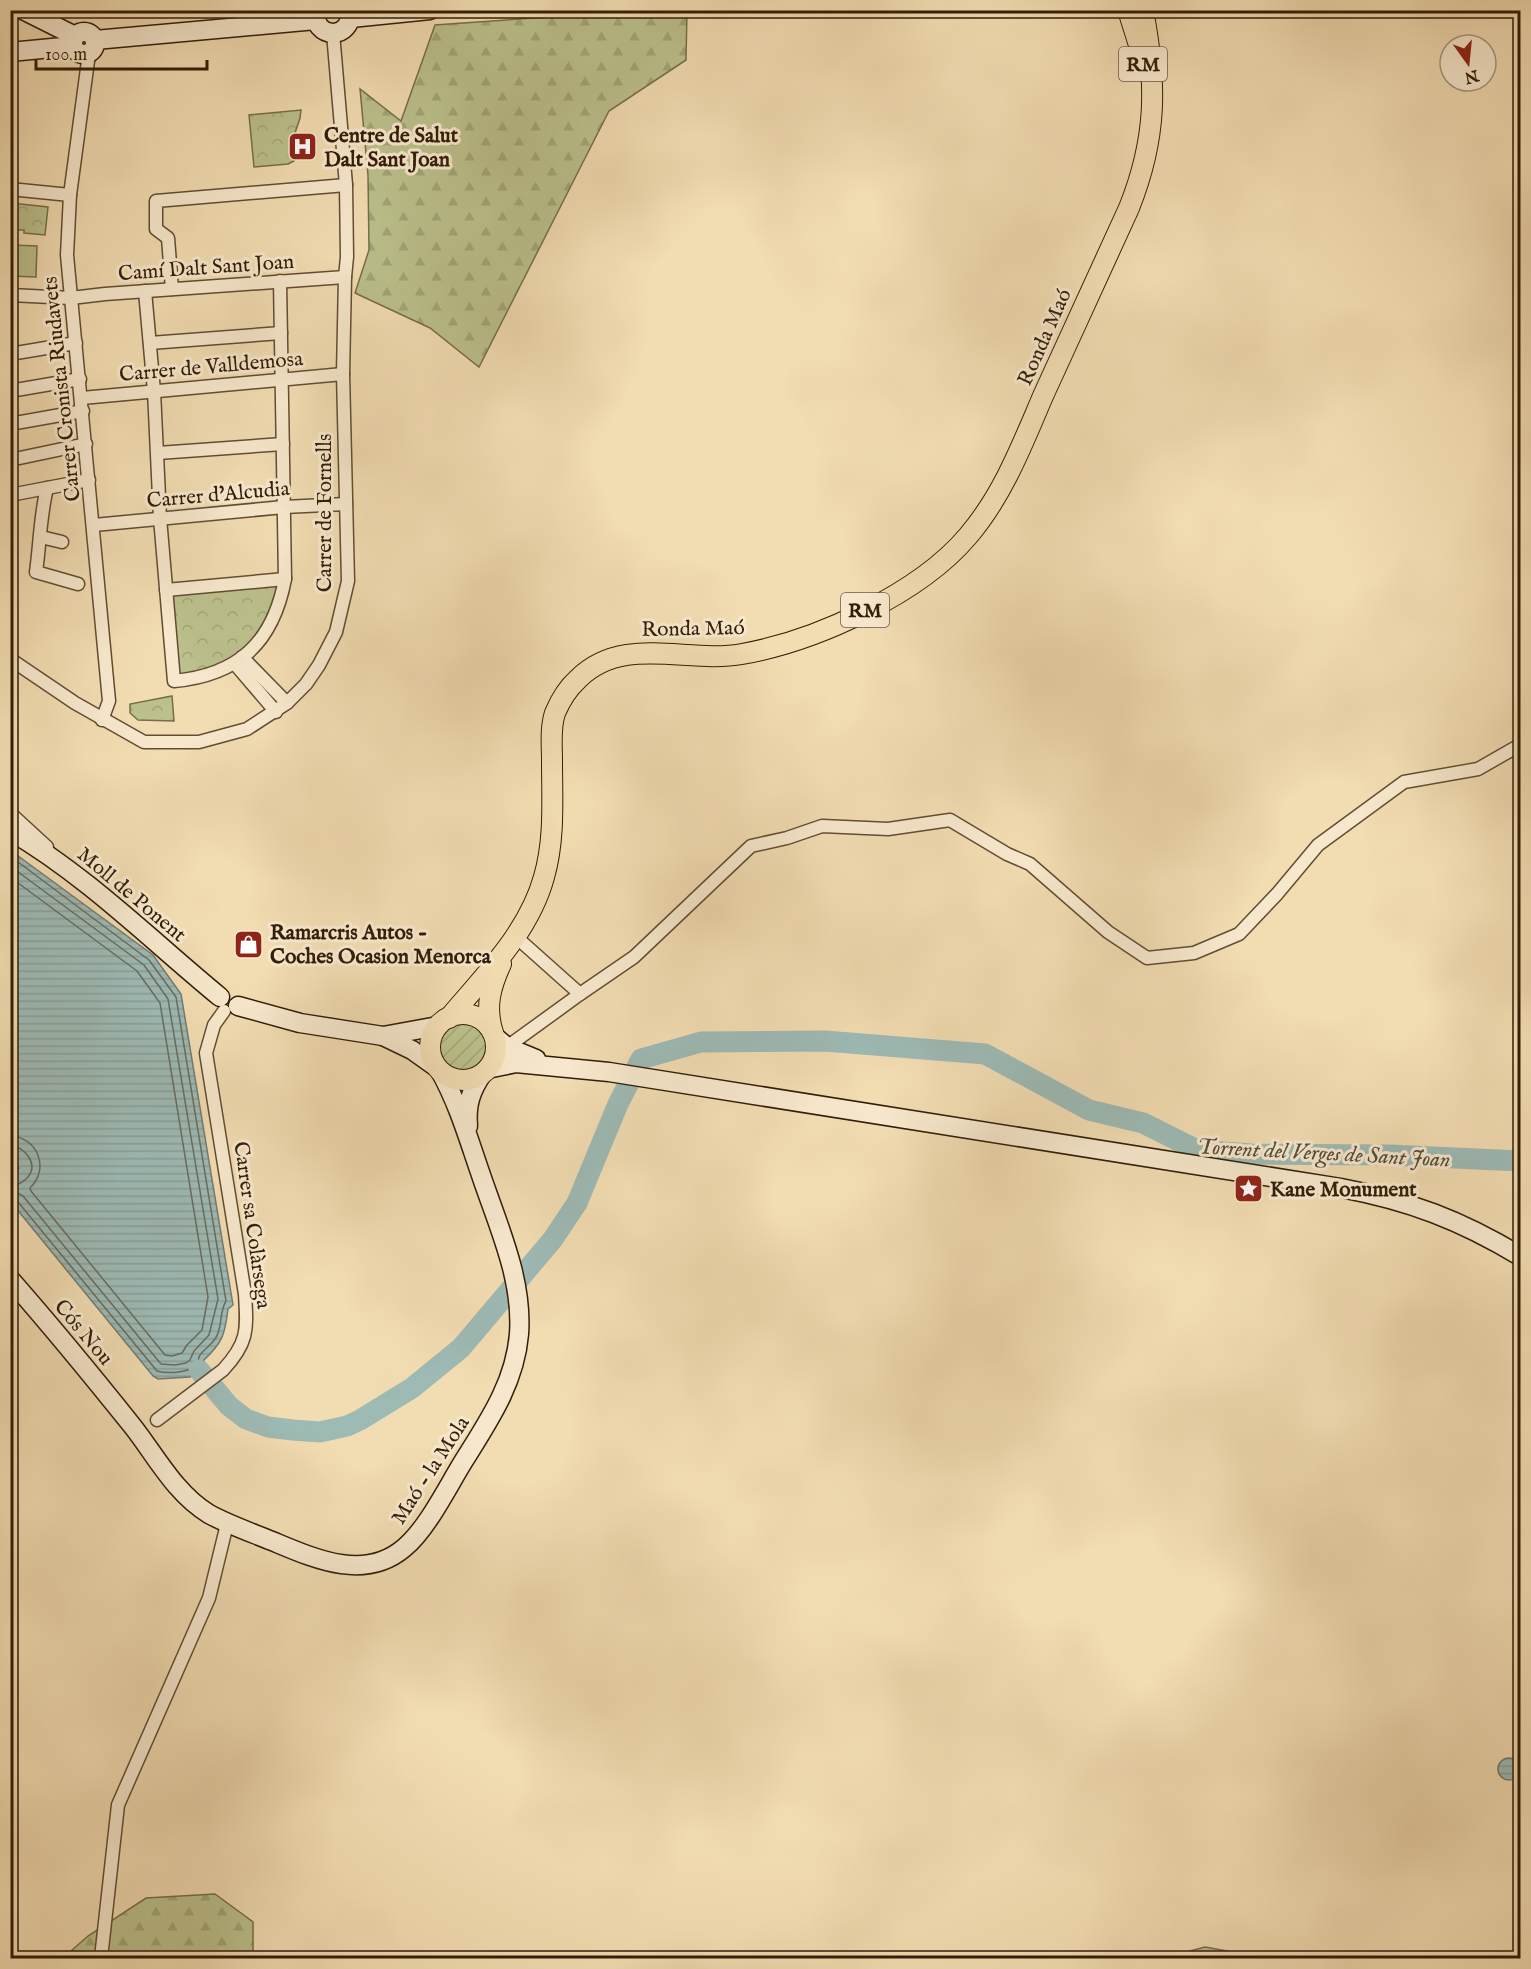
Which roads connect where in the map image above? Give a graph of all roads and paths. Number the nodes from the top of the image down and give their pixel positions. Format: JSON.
{"nodes":[{"id":1,"x":23,"y":10,"type":"edge"},
{"id":2,"x":430,"y":10,"type":"edge"},
{"id":3,"x":1128,"y":10,"type":"edge"},
{"id":4,"x":1137,"y":10,"type":"edge"},
{"id":5,"x":1143,"y":10,"type":"edge"},
{"id":6,"x":350,"y":14,"type":"edge"},
{"id":7,"x":316,"y":15,"type":"edge"},
{"id":8,"x":333,"y":33,"type":"junction"},
{"id":9,"x":82,"y":44,"type":"junction"},
{"id":10,"x":10,"y":52,"type":"edge"},
{"id":11,"x":1150,"y":64,"type":"junction"},
{"id":12,"x":1152,"y":118,"type":"junction"},
{"id":13,"x":346,"y":185,"type":"junction"},
{"id":14,"x":10,"y":189,"type":"edge"},
{"id":15,"x":70,"y":195,"type":"junction"},
{"id":16,"x":345,"y":277,"type":"junction"},
{"id":17,"x":280,"y":281,"type":"junction"},
{"id":18,"x":172,"y":289,"type":"junction"},
{"id":19,"x":145,"y":291,"type":"junction"},
{"id":20,"x":10,"y":295,"type":"edge"},
{"id":21,"x":71,"y":298,"type":"junction"},
{"id":22,"x":281,"y":333,"type":"junction"},
{"id":23,"x":76,"y":343,"type":"junction"},
{"id":24,"x":150,"y":343,"type":"junction"},
{"id":25,"x":10,"y":354,"type":"edge"},
{"id":26,"x":343,"y":374,"type":"junction"},
{"id":27,"x":80,"y":379,"type":"junction"},
{"id":28,"x":282,"y":379,"type":"junction"},
{"id":29,"x":10,"y":391,"type":"edge"},
{"id":30,"x":154,"y":391,"type":"junction"},
{"id":31,"x":83,"y":404,"type":"junction"},
{"id":32,"x":10,"y":424,"type":"edge"},
{"id":33,"x":86,"y":444,"type":"junction"},
{"id":34,"x":283,"y":444,"type":"junction"},
{"id":35,"x":158,"y":453,"type":"junction"},
{"id":36,"x":10,"y":460,"type":"edge"},
{"id":37,"x":89,"y":480,"type":"junction"},
{"id":38,"x":46,"y":488,"type":"junction"},
{"id":39,"x":10,"y":495,"type":"edge"},
{"id":40,"x":346,"y":504,"type":"junction"},
{"id":41,"x":284,"y":507,"type":"junction"},
{"id":42,"x":160,"y":518,"type":"junction"},
{"id":43,"x":94,"y":525,"type":"junction"},
{"id":44,"x":41,"y":537,"type":"junction"},
{"id":45,"x":62,"y":542,"type":"dead end"},
{"id":46,"x":285,"y":579,"type":"junction"},
{"id":47,"x":78,"y":584,"type":"dead end"},
{"id":48,"x":166,"y":590,"type":"junction"},
{"id":49,"x":10,"y":659,"type":"edge"},
{"id":50,"x":238,"y":660,"type":"junction"},
{"id":51,"x":287,"y":703,"type":"junction"},
{"id":52,"x":276,"y":712,"type":"junction"},
{"id":53,"x":102,"y":720,"type":"junction"},
{"id":54,"x":1521,"y":746,"type":"edge"},
{"id":55,"x":10,"y":813,"type":"edge"},
{"id":56,"x":17,"y":828,"type":"edge"},
{"id":57,"x":512,"y":941,"type":"junction"},
{"id":58,"x":580,"y":994,"type":"junction"},
{"id":59,"x":228,"y":1005,"type":"junction"},
{"id":60,"x":444,"y":1022,"type":"junction"},
{"id":61,"x":383,"y":1036,"type":"junction"},
{"id":62,"x":498,"y":1039,"type":"junction"},
{"id":63,"x":567,"y":1066,"type":"junction"},
{"id":64,"x":438,"y":1069,"type":"junction"},
{"id":65,"x":485,"y":1071,"type":"junction"},
{"id":66,"x":470,"y":1142,"type":"junction"},
{"id":67,"x":1521,"y":1256,"type":"edge"},
{"id":68,"x":10,"y":1279,"type":"edge"},
{"id":69,"x":161,"y":1417,"type":"dead end"},
{"id":70,"x":135,"y":1430,"type":"joint"},
{"id":71,"x":227,"y":1524,"type":"junction"},
{"id":72,"x":101,"y":1959,"type":"edge"}],
"edges":[{"from":1,"to":9,"type":"main road"},
{"from":2,"to":6,"type":"main road"},
{"from":3,"to":12,"type":"main road","name":"Ronda Maó","number":"RM"},
{"from":4,"to":11,"type":"main road","number":"RM"},
{"from":5,"to":11,"type":"main road","number":"RM"},
{"from":6,"to":8,"type":"main road"},
{"from":7,"to":8,"type":"main road"},
{"from":7,"to":9,"type":"main road"},
{"from":8,"to":13,"type":"street","name":"Carrer de Fornells"},
{"from":9,"to":10,"type":"main road"},
{"from":9,"to":15,"type":"street","name":"Carrer Cronista Riudavets"},
{"from":11,"to":12,"type":"main road","name":"Ronda Maó","number":"RM"},
{"from":12,"to":57,"type":"main road","name":"Ronda Maó","number":"RM"},
{"from":13,"to":16,"type":"street","name":"Carrer de Fornells"},
{"from":13,"to":18,"type":"street"},
{"from":14,"to":15,"type":"street"},
{"from":15,"to":21,"type":"street","name":"Carrer Cronista Riudavets"},
{"from":16,"to":17,"type":"street","name":"Camí Dalt Sant Joan"},
{"from":16,"to":26,"type":"street","name":"Carrer de Fornells"},
{"from":17,"to":18,"type":"street","name":"Camí Dalt Sant Joan"},
{"from":17,"to":22,"type":"street"},
{"from":18,"to":19,"type":"street","name":"Camí Dalt Sant Joan"},
{"from":19,"to":21,"type":"street","name":"Camí Dalt Sant Joan"},
{"from":19,"to":24,"type":"street"},
{"from":20,"to":21,"type":"street","name":"Camí Dalt Sant Joan"},
{"from":21,"to":23,"type":"street","name":"Carrer Cronista Riudavets"},
{"from":22,"to":24,"type":"street"},
{"from":22,"to":28,"type":"street"},
{"from":23,"to":25,"type":"street"},
{"from":23,"to":27,"type":"street","name":"Carrer Cronista Riudavets"},
{"from":24,"to":30,"type":"street"},
{"from":26,"to":28,"type":"street","name":"Carrer de Valldemosa"},
{"from":26,"to":40,"type":"street","name":"Carrer de Fornells"},
{"from":27,"to":29,"type":"street"},
{"from":27,"to":31,"type":"street","name":"Carrer Cronista Riudavets"},
{"from":28,"to":30,"type":"street","name":"Carrer de Valldemosa"},
{"from":28,"to":34,"type":"street"},
{"from":30,"to":31,"type":"street","name":"Carrer de Valldemosa"},
{"from":30,"to":35,"type":"street"},
{"from":31,"to":32,"type":"street","name":"Carrer de Valldemosa"},
{"from":31,"to":33,"type":"street","name":"Carrer Cronista Riudavets"},
{"from":33,"to":36,"type":"street"},
{"from":33,"to":37,"type":"street","name":"Carrer Cronista Riudavets"},
{"from":34,"to":35,"type":"street"},
{"from":34,"to":41,"type":"street"},
{"from":35,"to":42,"type":"street"},
{"from":37,"to":38,"type":"street"},
{"from":37,"to":43,"type":"street","name":"Carrer Cronista Riudavets"},
{"from":38,"to":39,"type":"street"},
{"from":38,"to":44,"type":"street"},
{"from":40,"to":41,"type":"street","name":"Carrer d'Alcudia"},
{"from":40,"to":51,"type":"street","name":"Carrer de Fornells"},
{"from":41,"to":42,"type":"street","name":"Carrer d'Alcudia"},
{"from":41,"to":46,"type":"street"},
{"from":42,"to":43,"type":"street","name":"Carrer d'Alcudia"},
{"from":42,"to":48,"type":"street"},
{"from":43,"to":53,"type":"street","name":"Carrer Cronista Riudavets"},
{"from":44,"to":45,"type":"street"},
{"from":44,"to":47,"type":"street"},
{"from":46,"to":48,"type":"street"},
{"from":46,"to":50,"type":"street"},
{"from":48,"to":50,"type":"street"},
{"from":49,"to":53,"type":"street","name":"Carrer de Fornells"},
{"from":50,"to":51,"type":"street"},
{"from":50,"to":52,"type":"street"},
{"from":51,"to":52,"type":"street","name":"Carrer de Fornells"},
{"from":52,"to":53,"type":"street","name":"Carrer de Fornells"},
{"from":54,"to":58,"type":"street"},
{"from":55,"to":56,"type":"street"},
{"from":56,"to":59,"type":"main road","name":"Moll de Ponent"},
{"from":57,"to":58,"type":"street"},
{"from":57,"to":60,"type":"main road","name":"Ronda Maó","number":"RM"},
{"from":57,"to":62,"type":"main road","name":"Ronda Maó","number":"RM"},
{"from":58,"to":62,"type":"street"},
{"from":59,"to":61,"type":"main road","name":"Moll de Ponent"},
{"from":59,"to":69,"type":"street","name":"Carrer sa Colàrsega"},
{"from":60,"to":61,"type":"main road","name":"Moll de Ponent"},
{"from":60,"to":62,"type":"main road"},
{"from":60,"to":64,"type":"main road"},
{"from":61,"to":64,"type":"main road","name":"Moll de Ponent"},
{"from":62,"to":63,"type":"main road"},
{"from":62,"to":65,"type":"main road"},
{"from":63,"to":65,"type":"main road"},
{"from":63,"to":67,"type":"main road"},
{"from":64,"to":65,"type":"main road"},
{"from":64,"to":66,"type":"main road","name":"Maó - la Mola"},
{"from":65,"to":66,"type":"main road","name":"Maó - la Mola"},
{"from":66,"to":71,"type":"main road","name":"Maó - la Mola"},
{"from":68,"to":70,"type":"main road","name":"Cós Nou"},
{"from":70,"to":71,"type":"main road","name":"Maó - la Mola"},
{"from":71,"to":72,"type":"street"}]}
